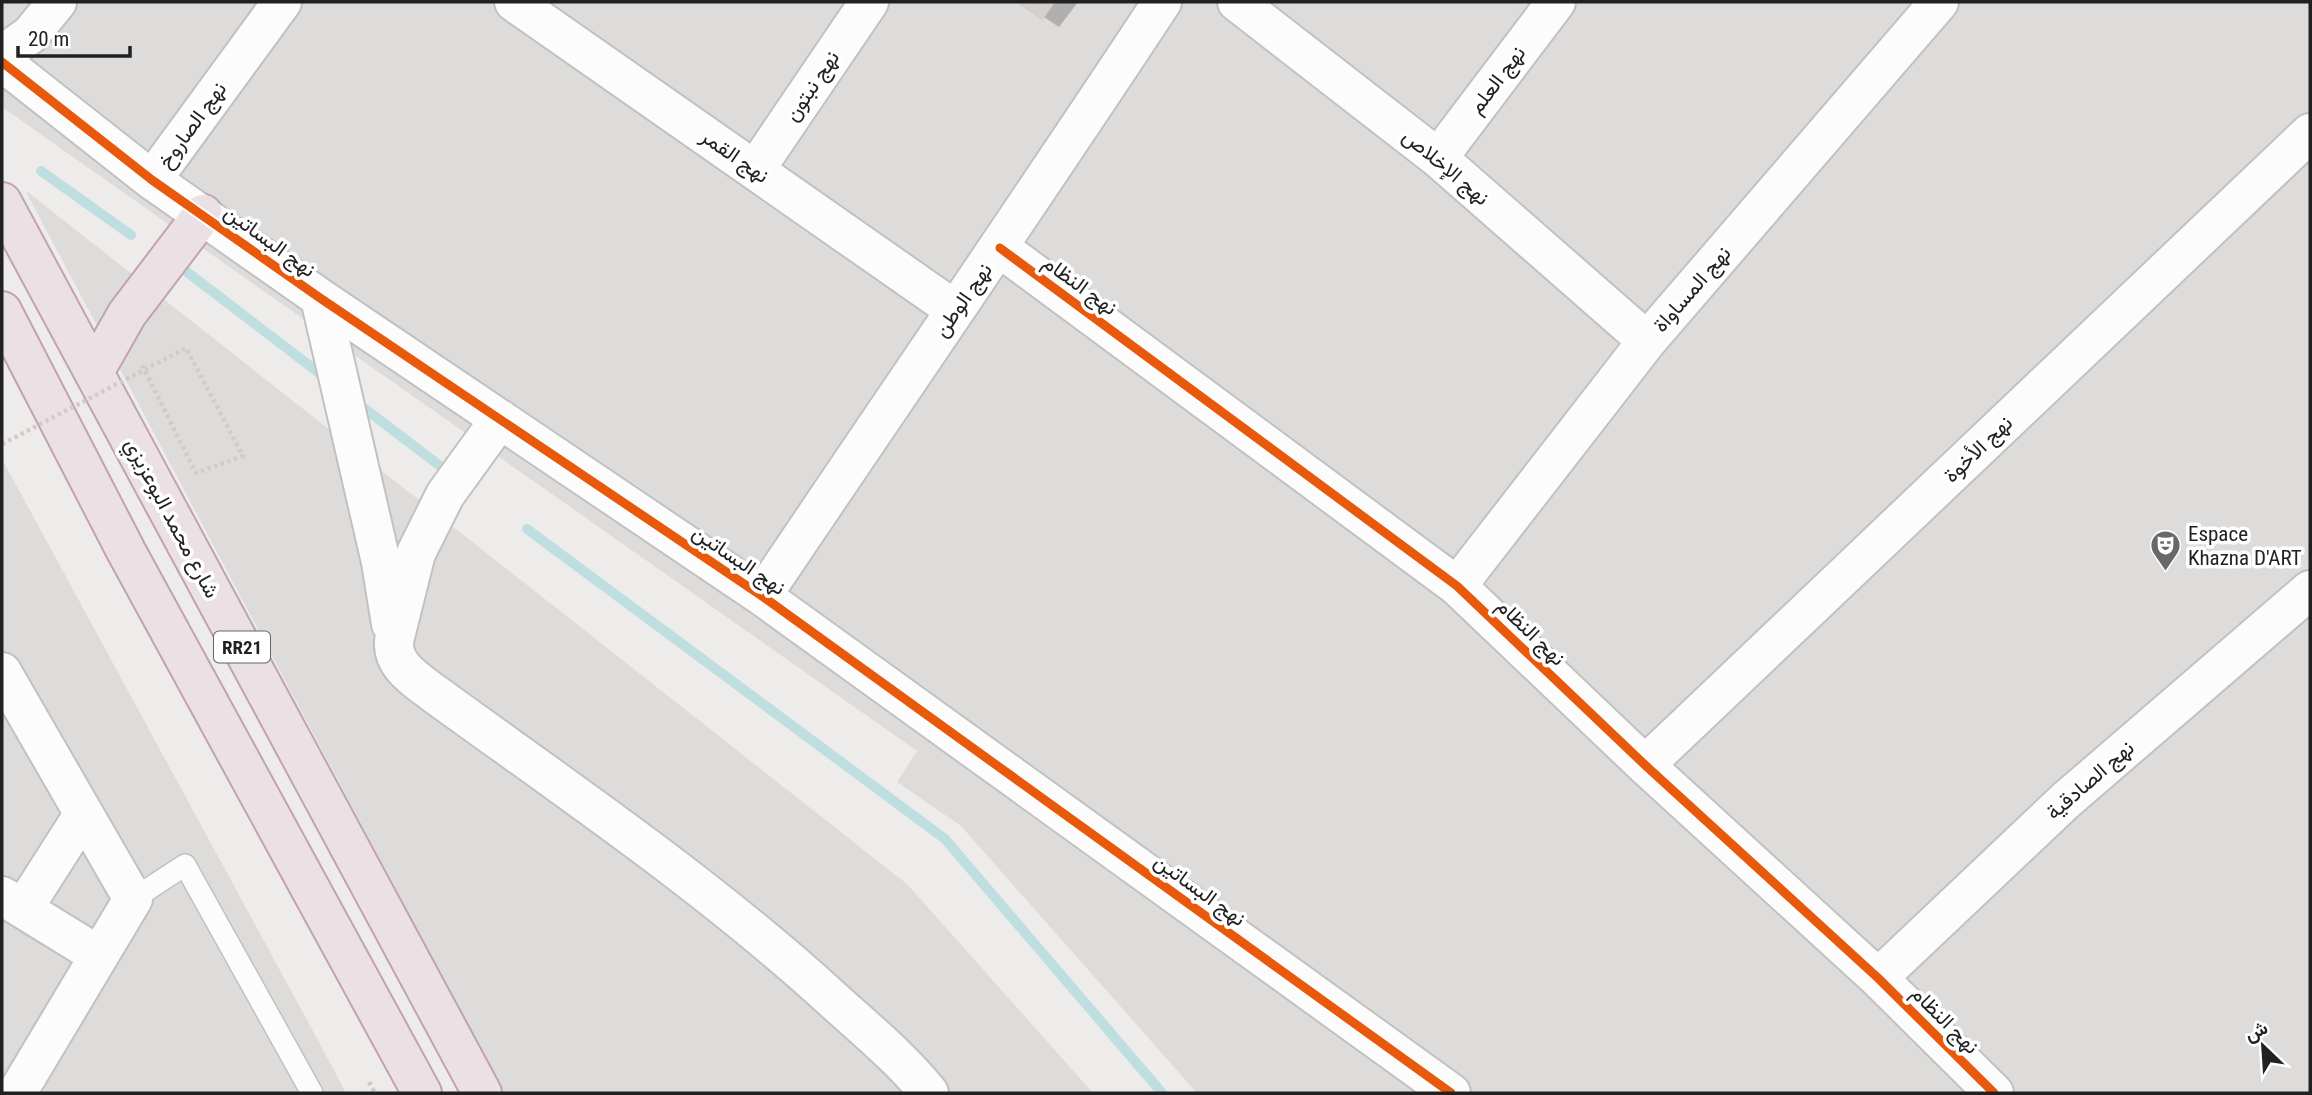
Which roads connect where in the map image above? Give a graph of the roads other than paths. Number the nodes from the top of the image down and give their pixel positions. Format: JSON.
{"nodes":[{"id":1,"x":57,"y":2,"type":"edge"},
{"id":2,"x":282,"y":2,"type":"edge"},
{"id":3,"x":869,"y":2,"type":"edge"},
{"id":4,"x":1162,"y":2,"type":"edge"},
{"id":5,"x":1237,"y":2,"type":"edge"},
{"id":6,"x":1556,"y":2,"type":"edge"},
{"id":7,"x":1939,"y":2,"type":"edge"},
{"id":8,"x":538,"y":8,"type":"edge"},
{"id":9,"x":5,"y":57,"type":"edge"},
{"id":10,"x":2310,"y":133,"type":"edge"},
{"id":11,"x":1438,"y":158,"type":"junction"},
{"id":12,"x":755,"y":170,"type":"junction"},
{"id":13,"x":152,"y":180,"type":"junction"},
{"id":14,"x":2,"y":202,"type":"edge"},
{"id":15,"x":203,"y":214,"type":"junction"},
{"id":16,"x":1000,"y":248,"type":"junction"},
{"id":17,"x":320,"y":298,"type":"junction"},
{"id":18,"x":955,"y":310,"type":"junction"},
{"id":19,"x":2,"y":311,"type":"edge"},
{"id":20,"x":1647,"y":341,"type":"junction"},
{"id":21,"x":94,"y":372,"type":"junction"},
{"id":22,"x":500,"y":419,"type":"junction"},
{"id":23,"x":1457,"y":586,"type":"junction"},
{"id":24,"x":2310,"y":590,"type":"edge"},
{"id":25,"x":762,"y":596,"type":"junction"},
{"id":26,"x":394,"y":641,"type":"junction"},
{"id":27,"x":2,"y":672,"type":"edge"},
{"id":28,"x":1645,"y":765,"type":"junction"},
{"id":29,"x":83,"y":815,"type":"junction"},
{"id":30,"x":133,"y":899,"type":"junction"},
{"id":31,"x":13,"y":903,"type":"edge"},
{"id":32,"x":98,"y":955,"type":"junction"},
{"id":33,"x":1878,"y":978,"type":"junction"},
{"id":34,"x":912,"y":1086,"type":"edge"},
{"id":35,"x":17,"y":1093,"type":"edge"},
{"id":36,"x":312,"y":1093,"type":"edge"},
{"id":37,"x":422,"y":1093,"type":"edge"},
{"id":38,"x":482,"y":1093,"type":"edge"},
{"id":39,"x":1451,"y":1093,"type":"edge"},
{"id":40,"x":1994,"y":1093,"type":"edge"}],
"edges":[{"from":1,"to":9,"type":"street"},
{"from":2,"to":13,"type":"street","name":"نهج الصاروخ"},
{"from":3,"to":12,"type":"street","name":"نهج نبتون"},
{"from":4,"to":16,"type":"street","name":"نهج الوطن"},
{"from":5,"to":11,"type":"street","name":"نهج الإخلاص"},
{"from":6,"to":11,"type":"street","name":"نهج العلم"},
{"from":7,"to":20,"type":"street","name":"نهج المساواة"},
{"from":8,"to":12,"type":"street","name":"نهج القمر"},
{"from":9,"to":13,"type":"street","name":"نهج البساتين"},
{"from":10,"to":28,"type":"street","name":"نهج الأخوة"},
{"from":11,"to":20,"type":"street","name":"نهج الإخلاص"},
{"from":12,"to":18,"type":"street","name":"نهج القمر"},
{"from":13,"to":15,"type":"street","name":"نهج البساتين"},
{"from":14,"to":21,"type":"highway","name":"شارع محمد البوعزيزي","number":"RR21"},
{"from":15,"to":17,"type":"street","name":"نهج البساتين"},
{"from":15,"to":21,"type":"highway"},
{"from":16,"to":18,"type":"street","name":"نهج الوطن"},
{"from":16,"to":23,"type":"street","name":"نهج النظام"},
{"from":17,"to":22,"type":"street","name":"نهج البساتين"},
{"from":17,"to":26,"type":"street"},
{"from":18,"to":25,"type":"street","name":"نهج الوطن"},
{"from":19,"to":37,"type":"highway","number":"RR21"},
{"from":20,"to":23,"type":"street","name":"نهج المساواة"},
{"from":21,"to":38,"type":"highway","name":"شارع محمد البوعزيزي","number":"RR21"},
{"from":22,"to":25,"type":"street","name":"نهج البساتين"},
{"from":22,"to":26,"type":"street"},
{"from":23,"to":28,"type":"street","name":"نهج النظام"},
{"from":24,"to":33,"type":"street","name":"نهج الصادقية"},
{"from":25,"to":39,"type":"street","name":"نهج البساتين"},
{"from":26,"to":34,"type":"street"},
{"from":27,"to":29,"type":"street"},
{"from":28,"to":33,"type":"street","name":"نهج النظام"},
{"from":29,"to":30,"type":"street"},
{"from":29,"to":31,"type":"street"},
{"from":30,"to":32,"type":"street"},
{"from":30,"to":36,"type":"lane"},
{"from":31,"to":32,"type":"street"},
{"from":32,"to":35,"type":"street"},
{"from":33,"to":40,"type":"street","name":"نهج النظام"}]}
